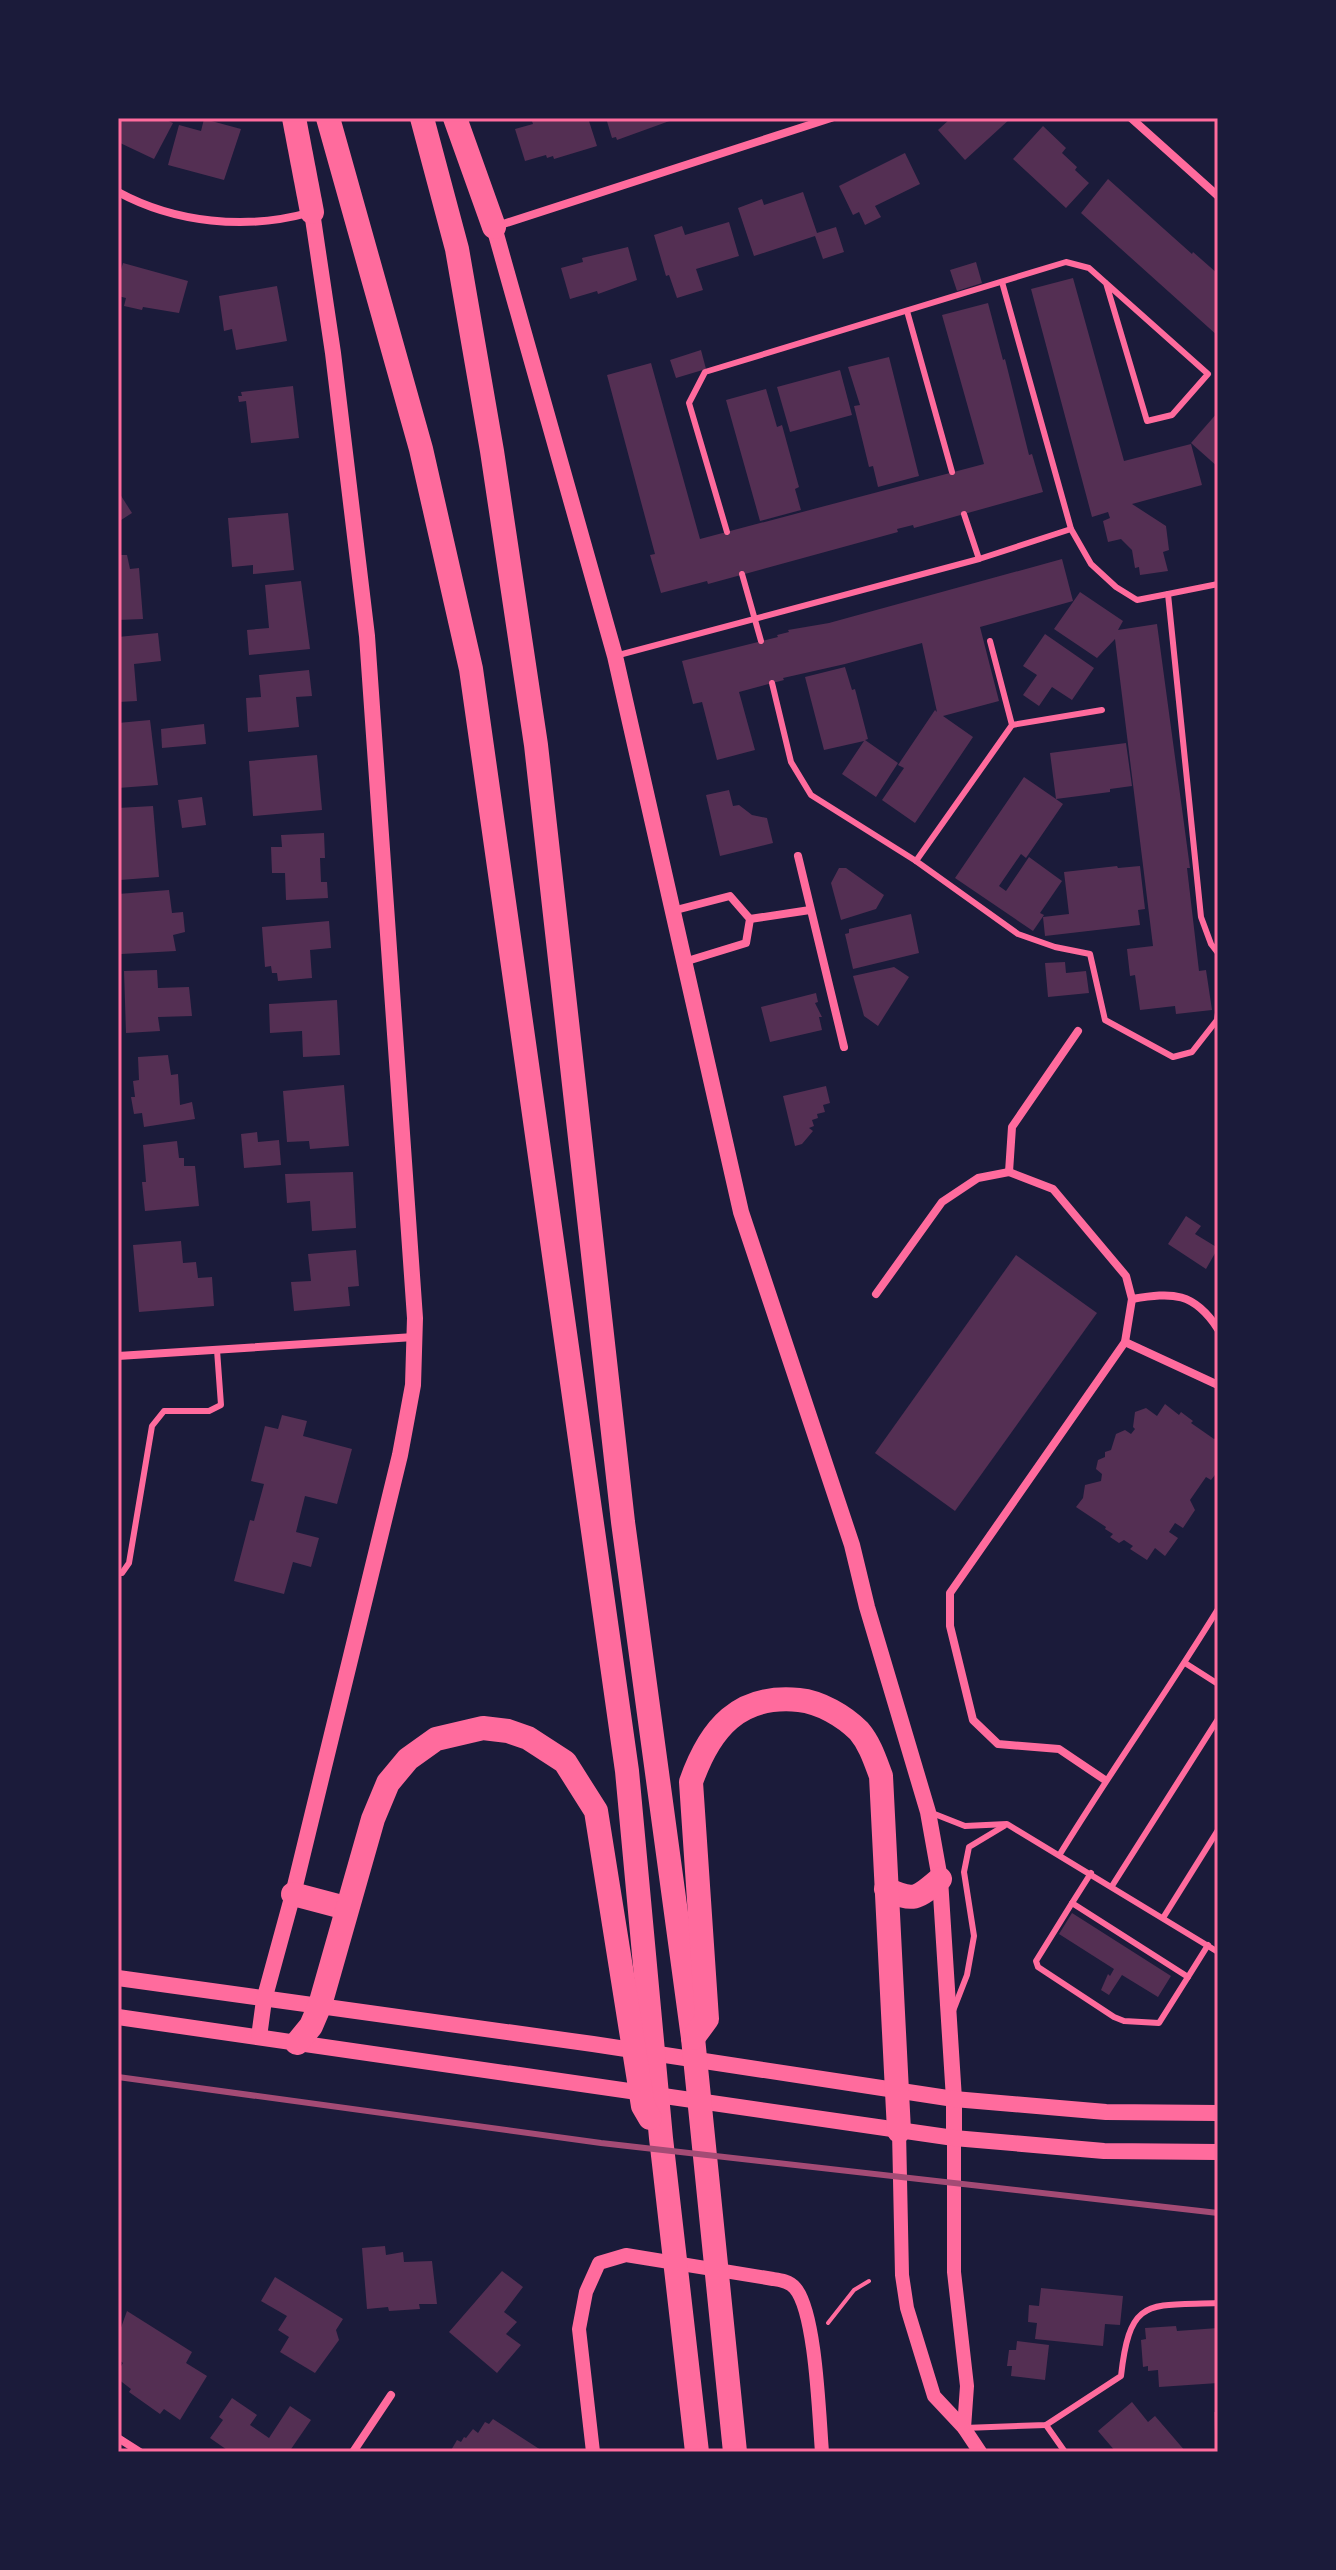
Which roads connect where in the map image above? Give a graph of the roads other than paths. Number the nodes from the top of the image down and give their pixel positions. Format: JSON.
{"nodes":[{"id":1,"x":294,"y":118,"type":"edge"},
{"id":2,"x":328,"y":118,"type":"edge"},
{"id":3,"x":422,"y":118,"type":"edge"},
{"id":4,"x":455,"y":118,"type":"edge"},
{"id":5,"x":831,"y":118,"type":"edge"},
{"id":6,"x":1131,"y":118,"type":"edge"},
{"id":7,"x":118,"y":192,"type":"edge"},
{"id":8,"x":1218,"y":196,"type":"edge"},
{"id":9,"x":312,"y":212,"type":"junction"},
{"id":10,"x":494,"y":227,"type":"junction"},
{"id":11,"x":1002,"y":282,"type":"junction"},
{"id":12,"x":1106,"y":283,"type":"junction"},
{"id":13,"x":907,"y":311,"type":"junction"},
{"id":14,"x":952,"y":472,"type":"dead end"},
{"id":15,"x":964,"y":514,"type":"dead end"},
{"id":16,"x":1071,"y":529,"type":"junction"},
{"id":17,"x":727,"y":532,"type":"dead end"},
{"id":18,"x":979,"y":559,"type":"junction"},
{"id":19,"x":742,"y":574,"type":"dead end"},
{"id":20,"x":1218,"y":584,"type":"edge"},
{"id":21,"x":1168,"y":594,"type":"junction"},
{"id":22,"x":755,"y":618,"type":"junction"},
{"id":23,"x":761,"y":641,"type":"dead end"},
{"id":24,"x":990,"y":641,"type":"dead end"},
{"id":25,"x":615,"y":656,"type":"junction"},
{"id":26,"x":772,"y":683,"type":"dead end"},
{"id":27,"x":1102,"y":710,"type":"dead end"},
{"id":28,"x":1012,"y":725,"type":"junction"},
{"id":29,"x":798,"y":856,"type":"dead end"},
{"id":30,"x":916,"y":861,"type":"junction"},
{"id":31,"x":810,"y":910,"type":"junction"},
{"id":32,"x":672,"y":911,"type":"junction"},
{"id":33,"x":750,"y":919,"type":"junction"},
{"id":34,"x":1218,"y":953,"type":"edge"},
{"id":35,"x":683,"y":962,"type":"junction"},
{"id":36,"x":1218,"y":1013,"type":"edge"},
{"id":37,"x":1078,"y":1031,"type":"dead end"},
{"id":38,"x":844,"y":1047,"type":"dead end"},
{"id":39,"x":1009,"y":1172,"type":"junction"},
{"id":40,"x":876,"y":1294,"type":"dead end"},
{"id":41,"x":1132,"y":1299,"type":"junction"},
{"id":42,"x":1218,"y":1329,"type":"edge"},
{"id":43,"x":414,"y":1337,"type":"junction"},
{"id":44,"x":1125,"y":1342,"type":"junction"},
{"id":45,"x":217,"y":1350,"type":"junction"},
{"id":46,"x":118,"y":1356,"type":"edge"},
{"id":47,"x":1218,"y":1385,"type":"edge"},
{"id":48,"x":118,"y":1572,"type":"edge"},
{"id":49,"x":1218,"y":1609,"type":"edge"},
{"id":50,"x":1185,"y":1663,"type":"junction"},
{"id":51,"x":1218,"y":1684,"type":"edge"},
{"id":52,"x":1218,"y":1719,"type":"edge"},
{"id":53,"x":1105,"y":1780,"type":"junction"},
{"id":54,"x":928,"y":1812,"type":"junction"},
{"id":55,"x":1007,"y":1824,"type":"junction"},
{"id":56,"x":1218,"y":1830,"type":"edge"},
{"id":57,"x":1060,"y":1854,"type":"junction"},
{"id":58,"x":1091,"y":1873,"type":"junction"},
{"id":59,"x":940,"y":1879,"type":"junction"},
{"id":60,"x":1112,"y":1886,"type":"junction"},
{"id":61,"x":886,"y":1889,"type":"junction"},
{"id":62,"x":293,"y":1894,"type":"junction"},
{"id":63,"x":1072,"y":1903,"type":"junction"},
{"id":64,"x":346,"y":1908,"type":"junction"},
{"id":65,"x":1163,"y":1918,"type":"junction"},
{"id":66,"x":1218,"y":1941,"type":"edge"},
{"id":67,"x":1213,"y":1949,"type":"edge"},
{"id":68,"x":693,"y":1962,"type":"junction"},
{"id":69,"x":1188,"y":1977,"type":"junction"},
{"id":70,"x":118,"y":1978,"type":"edge"},
{"id":71,"x":264,"y":2000,"type":"junction"},
{"id":72,"x":320,"y":2005,"type":"junction"},
{"id":73,"x":118,"y":2017,"type":"edge"},
{"id":74,"x":949,"y":2022,"type":"junction"},
{"id":75,"x":259,"y":2037,"type":"junction"},
{"id":76,"x":297,"y":2043,"type":"junction"},
{"id":77,"x":896,"y":2089,"type":"junction"},
{"id":78,"x":954,"y":2099,"type":"junction"},
{"id":79,"x":1218,"y":2113,"type":"edge"},
{"id":80,"x":899,"y":2131,"type":"junction"},
{"id":81,"x":661,"y":2138,"type":"junction"},
{"id":82,"x":954,"y":2138,"type":"junction"},
{"id":83,"x":1218,"y":2152,"type":"edge"},
{"id":84,"x":1218,"y":2303,"type":"edge"},
{"id":85,"x":391,"y":2395,"type":"dead end"},
{"id":86,"x":692,"y":2413,"type":"junction"},
{"id":87,"x":1046,"y":2425,"type":"junction"},
{"id":88,"x":964,"y":2428,"type":"junction"},
{"id":89,"x":118,"y":2438,"type":"edge"},
{"id":90,"x":735,"y":2448,"type":"edge"},
{"id":91,"x":140,"y":2452,"type":"edge"},
{"id":92,"x":353,"y":2452,"type":"edge"},
{"id":93,"x":593,"y":2452,"type":"edge"},
{"id":94,"x":681,"y":2452,"type":"edge"},
{"id":95,"x":697,"y":2452,"type":"edge"},
{"id":96,"x":822,"y":2452,"type":"edge"},
{"id":97,"x":980,"y":2452,"type":"edge"},
{"id":98,"x":1065,"y":2452,"type":"edge"}],
"edges":[{"from":1,"to":9,"type":"highway"},
{"from":2,"to":81,"type":"highway"},
{"from":3,"to":68,"type":"highway"},
{"from":4,"to":10,"type":"highway"},
{"from":5,"to":10,"type":"street"},
{"from":6,"to":8,"type":"street"},
{"from":7,"to":9,"type":"street"},
{"from":9,"to":43,"type":"main road"},
{"from":10,"to":25,"type":"main road"},
{"from":11,"to":12,"type":"lane"},
{"from":11,"to":13,"type":"lane"},
{"from":11,"to":16,"type":"lane"},
{"from":12,"to":12,"type":"lane"},
{"from":13,"to":14,"type":"lane"},
{"from":13,"to":17,"type":"lane"},
{"from":15,"to":18,"type":"lane"},
{"from":16,"to":18,"type":"lane"},
{"from":16,"to":21,"type":"lane"},
{"from":18,"to":22,"type":"lane"},
{"from":19,"to":22,"type":"lane"},
{"from":20,"to":21,"type":"lane"},
{"from":21,"to":34,"type":"lane"},
{"from":22,"to":23,"type":"lane"},
{"from":22,"to":25,"type":"lane"},
{"from":24,"to":28,"type":"lane"},
{"from":25,"to":32,"type":"main road"},
{"from":26,"to":30,"type":"lane"},
{"from":27,"to":28,"type":"lane"},
{"from":28,"to":30,"type":"lane"},
{"from":29,"to":31,"type":"street"},
{"from":30,"to":36,"type":"lane"},
{"from":31,"to":33,"type":"street"},
{"from":31,"to":38,"type":"street"},
{"from":32,"to":33,"type":"street"},
{"from":32,"to":35,"type":"main road"},
{"from":33,"to":35,"type":"street"},
{"from":35,"to":54,"type":"main road"},
{"from":37,"to":39,"type":"street"},
{"from":39,"to":40,"type":"street"},
{"from":39,"to":41,"type":"street"},
{"from":41,"to":42,"type":"street"},
{"from":41,"to":44,"type":"street"},
{"from":43,"to":45,"type":"street"},
{"from":43,"to":62,"type":"main road"},
{"from":44,"to":47,"type":"street"},
{"from":44,"to":53,"type":"street"},
{"from":45,"to":46,"type":"street"},
{"from":45,"to":48,"type":"lane"},
{"from":49,"to":50,"type":"lane"},
{"from":50,"to":51,"type":"lane"},
{"from":50,"to":53,"type":"lane"},
{"from":52,"to":60,"type":"lane"},
{"from":53,"to":57,"type":"lane"},
{"from":54,"to":55,"type":"lane"},
{"from":54,"to":59,"type":"main road"},
{"from":55,"to":57,"type":"lane"},
{"from":55,"to":74,"type":"lane"},
{"from":56,"to":65,"type":"lane"},
{"from":57,"to":58,"type":"lane"},
{"from":58,"to":60,"type":"lane"},
{"from":58,"to":63,"type":"lane"},
{"from":59,"to":61,"type":"highway"},
{"from":59,"to":74,"type":"main road"},
{"from":60,"to":65,"type":"lane"},
{"from":61,"to":68,"type":"highway"},
{"from":61,"to":77,"type":"highway"},
{"from":62,"to":64,"type":"highway"},
{"from":62,"to":71,"type":"main road"},
{"from":63,"to":69,"type":"lane"},
{"from":63,"to":69,"type":"lane"},
{"from":64,"to":72,"type":"highway"},
{"from":64,"to":81,"type":"highway"},
{"from":65,"to":67,"type":"lane"},
{"from":66,"to":67,"type":"lane"},
{"from":67,"to":69,"type":"lane"},
{"from":68,"to":90,"type":"highway"},
{"from":70,"to":71,"type":"main road"},
{"from":71,"to":72,"type":"main road"},
{"from":71,"to":75,"type":"main road"},
{"from":72,"to":76,"type":"highway"},
{"from":72,"to":77,"type":"main road"},
{"from":73,"to":75,"type":"main road"},
{"from":74,"to":78,"type":"main road"},
{"from":75,"to":76,"type":"main road"},
{"from":76,"to":80,"type":"main road"},
{"from":77,"to":78,"type":"main road"},
{"from":77,"to":80,"type":"highway"},
{"from":78,"to":79,"type":"main road"},
{"from":78,"to":82,"type":"main road"},
{"from":80,"to":82,"type":"main road"},
{"from":80,"to":88,"type":"street"},
{"from":81,"to":86,"type":"highway"},
{"from":82,"to":83,"type":"main road"},
{"from":82,"to":88,"type":"street"},
{"from":84,"to":87,"type":"lane"},
{"from":85,"to":92,"type":"street"},
{"from":86,"to":94,"type":"highway"},
{"from":86,"to":95,"type":"highway"},
{"from":87,"to":88,"type":"lane"},
{"from":87,"to":98,"type":"lane"},
{"from":88,"to":97,"type":"street"},
{"from":89,"to":91,"type":"street"},
{"from":93,"to":96,"type":"street"}]}
